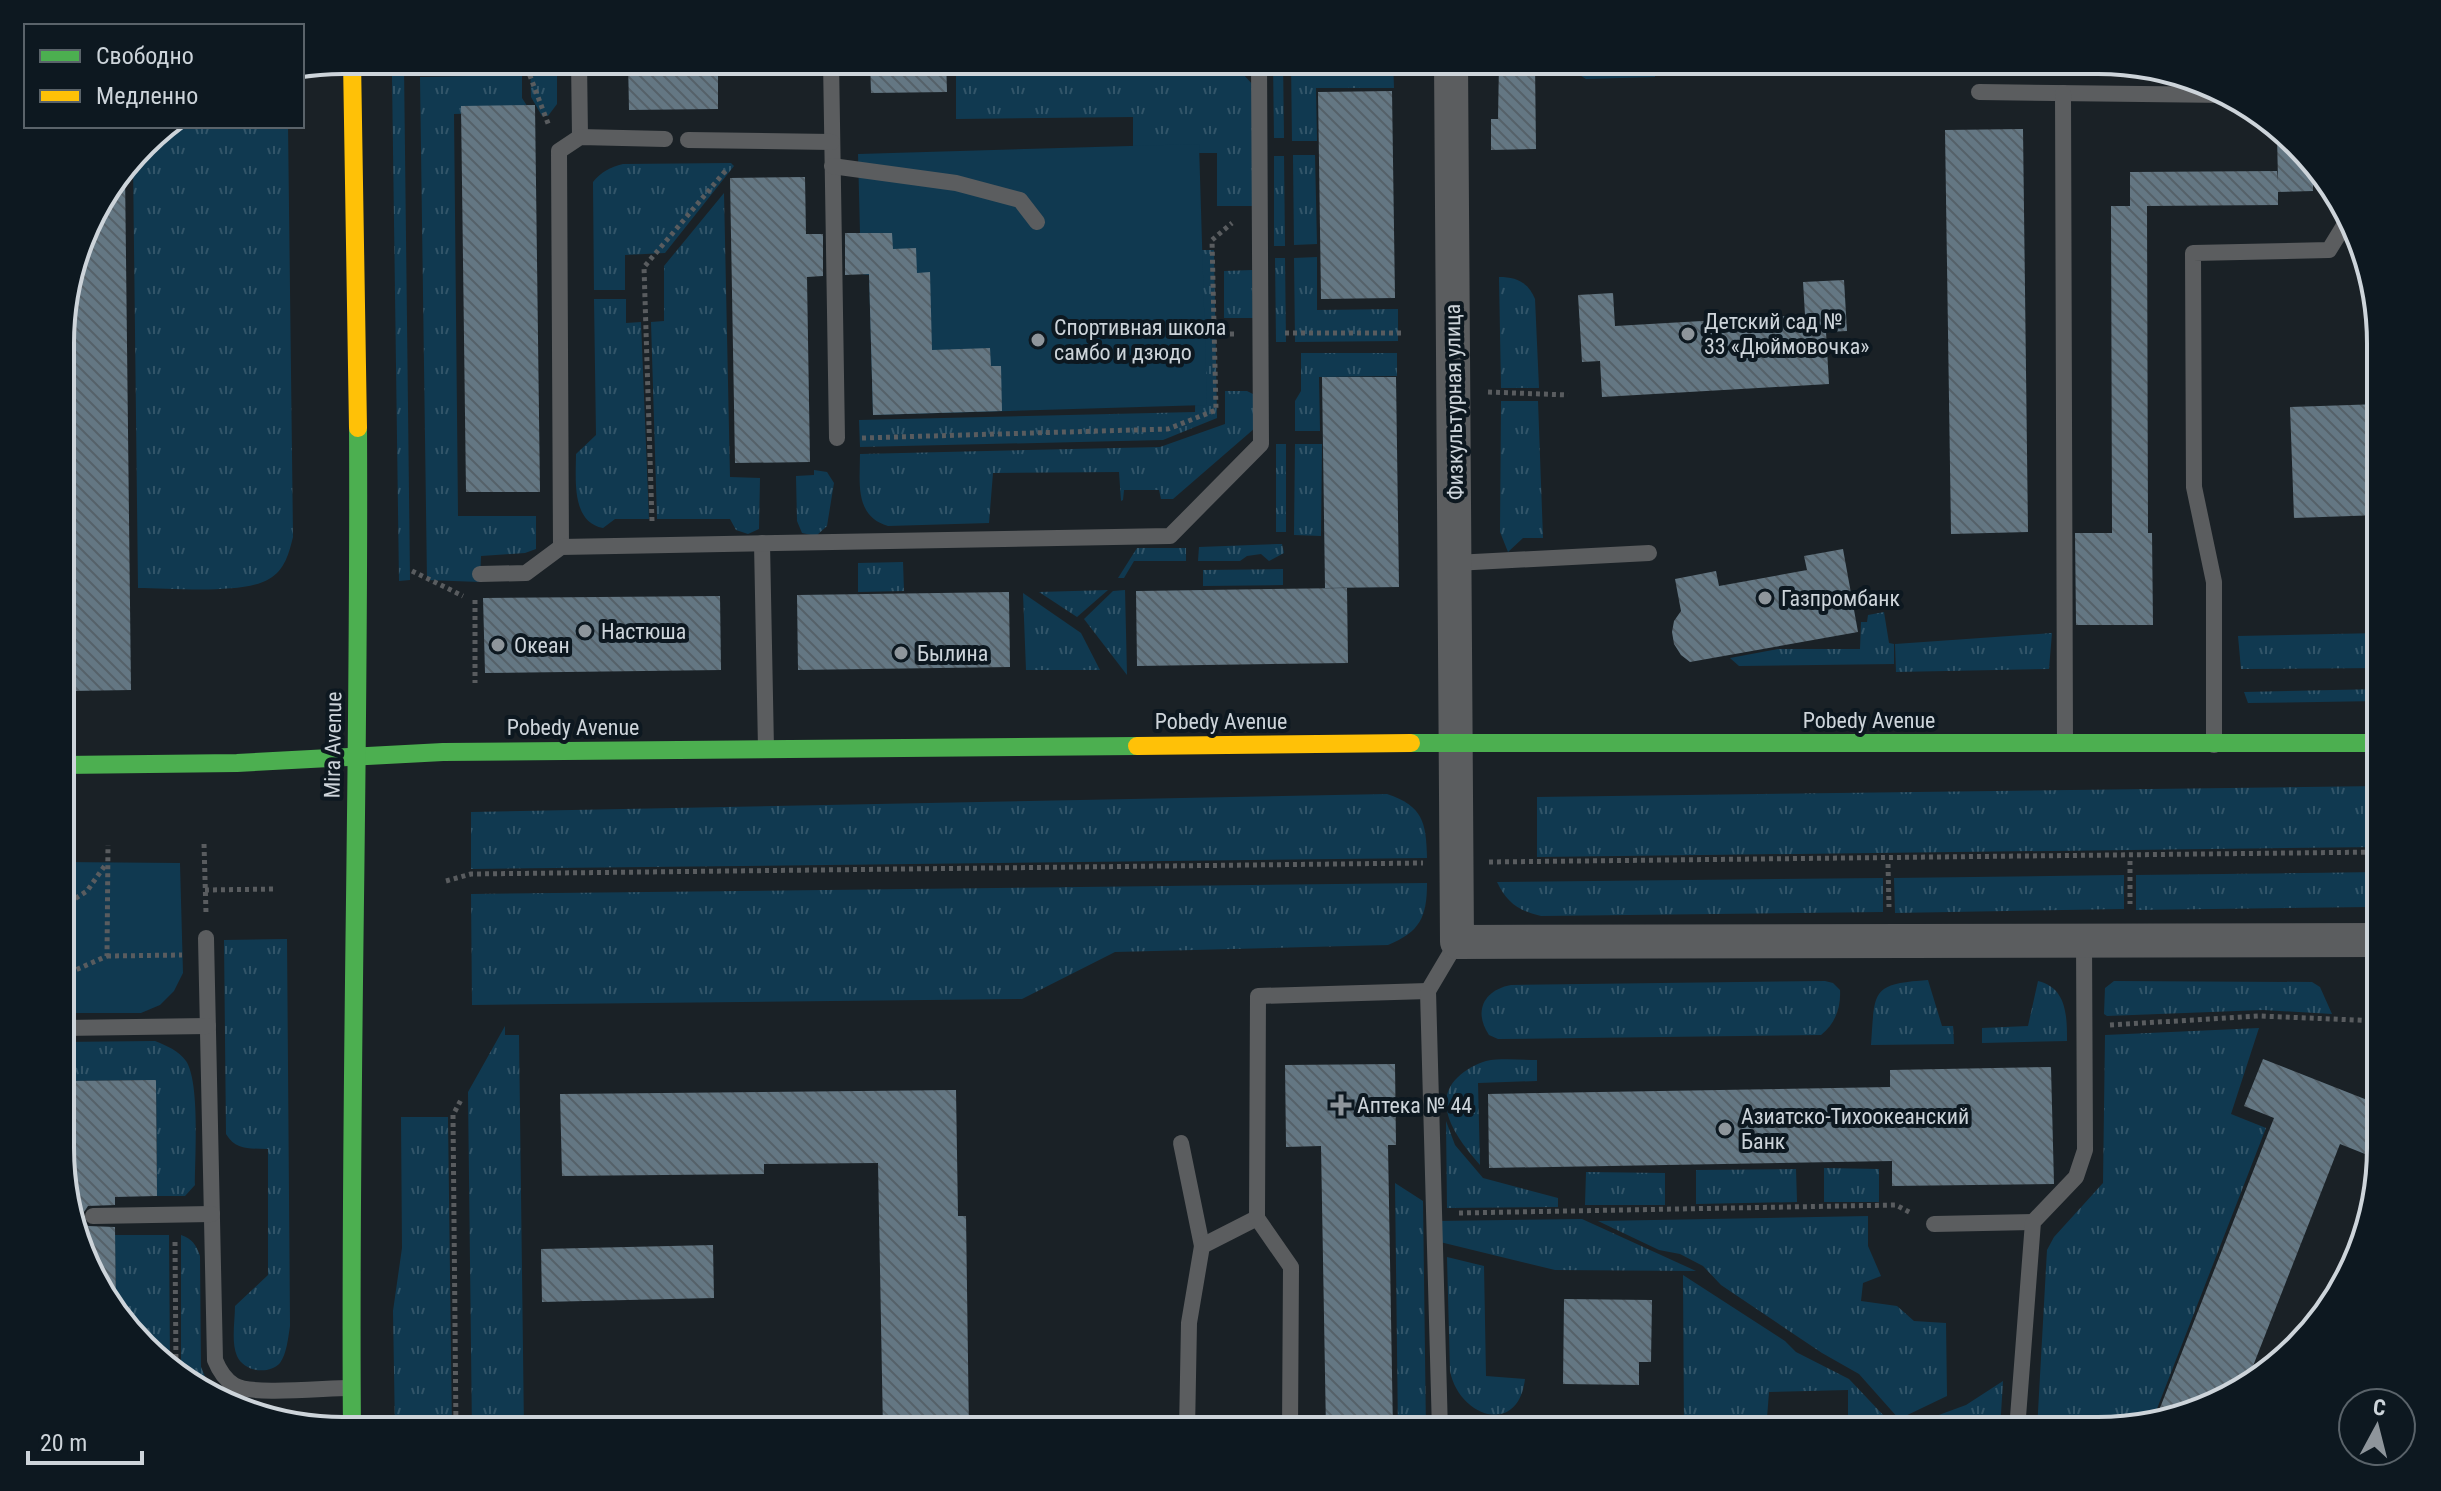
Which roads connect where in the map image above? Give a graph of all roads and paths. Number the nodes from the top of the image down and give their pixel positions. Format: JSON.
{"nodes":[{"id":1,"x":352,"y":74,"type":"edge"},
{"id":2,"x":529,"y":74,"type":"edge"},
{"id":3,"x":579,"y":74,"type":"edge"},
{"id":4,"x":831,"y":74,"type":"edge"},
{"id":5,"x":1259,"y":74,"type":"edge"},
{"id":6,"x":1451,"y":74,"type":"edge"},
{"id":7,"x":1979,"y":92,"type":"dead end"},
{"id":8,"x":2063,"y":93,"type":"junction"},
{"id":9,"x":2202,"y":95,"type":"edge"},
{"id":10,"x":580,"y":137,"type":"junction"},
{"id":11,"x":665,"y":139,"type":"dead end"},
{"id":12,"x":688,"y":140,"type":"dead end"},
{"id":13,"x":751,"y":141,"type":"junction"},
{"id":14,"x":832,"y":142,"type":"junction"},
{"id":15,"x":559,"y":151,"type":"junction"},
{"id":16,"x":832,"y":166,"type":"junction"},
{"id":17,"x":1260,"y":198,"type":"junction"},
{"id":18,"x":1037,"y":222,"type":"dead end"},
{"id":19,"x":2341,"y":230,"type":"edge"},
{"id":20,"x":1285,"y":333,"type":"dead end"},
{"id":21,"x":1404,"y":333,"type":"dead end"},
{"id":22,"x":1487,"y":392,"type":"dead end"},
{"id":23,"x":1568,"y":395,"type":"dead end"},
{"id":24,"x":837,"y":438,"type":"joint"},
{"id":25,"x":762,"y":543,"type":"junction"},
{"id":26,"x":653,"y":545,"type":"junction"},
{"id":27,"x":561,"y":547,"type":"junction"},
{"id":28,"x":1649,"y":553,"type":"dead end"},
{"id":29,"x":1455,"y":563,"type":"junction"},
{"id":30,"x":412,"y":571,"type":"dead end"},
{"id":31,"x":480,"y":574,"type":"joint"},
{"id":32,"x":474,"y":602,"type":"junction"},
{"id":33,"x":475,"y":683,"type":"dead end"},
{"id":34,"x":1457,"y":743,"type":"junction"},
{"id":35,"x":2366,"y":743,"type":"edge"},
{"id":36,"x":2065,"y":745,"type":"junction"},
{"id":37,"x":2214,"y":745,"type":"junction"},
{"id":38,"x":766,"y":749,"type":"junction"},
{"id":39,"x":357,"y":757,"type":"junction"},
{"id":40,"x":74,"y":765,"type":"edge"},
{"id":41,"x":204,"y":844,"type":"dead end"},
{"id":42,"x":108,"y":845,"type":"dead end"},
{"id":43,"x":108,"y":861,"type":"junction"},
{"id":44,"x":2130,"y":861,"type":"dead end"},
{"id":45,"x":471,"y":874,"type":"dead end"},
{"id":46,"x":446,"y":881,"type":"dead end"},
{"id":47,"x":276,"y":889,"type":"dead end"},
{"id":48,"x":205,"y":890,"type":"junction"},
{"id":49,"x":74,"y":899,"type":"edge"},
{"id":50,"x":2084,"y":940,"type":"junction"},
{"id":51,"x":2131,"y":940,"type":"junction"},
{"id":52,"x":2366,"y":940,"type":"edge"},
{"id":53,"x":1457,"y":942,"type":"junction"},
{"id":54,"x":206,"y":946,"type":"junction"},
{"id":55,"x":107,"y":956,"type":"junction"},
{"id":56,"x":74,"y":971,"type":"edge"},
{"id":57,"x":1428,"y":991,"type":"junction"},
{"id":58,"x":2366,"y":1020,"type":"edge"},
{"id":59,"x":208,"y":1026,"type":"junction"},
{"id":60,"x":2085,"y":1027,"type":"junction"},
{"id":61,"x":74,"y":1028,"type":"edge"},
{"id":62,"x":462,"y":1098,"type":"dead end"},
{"id":63,"x":1181,"y":1143,"type":"dead end"},
{"id":64,"x":1434,"y":1213,"type":"junction"},
{"id":65,"x":212,"y":1214,"type":"junction"},
{"id":66,"x":175,"y":1215,"type":"junction"},
{"id":67,"x":93,"y":1216,"type":"dead end"},
{"id":68,"x":1257,"y":1218,"type":"junction"},
{"id":69,"x":2033,"y":1222,"type":"junction"},
{"id":70,"x":1934,"y":1224,"type":"joint"},
{"id":71,"x":1202,"y":1246,"type":"junction"},
{"id":72,"x":176,"y":1358,"type":"edge"},
{"id":73,"x":351,"y":1388,"type":"junction"},
{"id":74,"x":1290,"y":1416,"type":"edge"},
{"id":75,"x":1440,"y":1416,"type":"edge"},
{"id":76,"x":2018,"y":1416,"type":"edge"},
{"id":77,"x":352,"y":1417,"type":"edge"},
{"id":78,"x":456,"y":1417,"type":"edge"},
{"id":79,"x":1187,"y":1417,"type":"edge"}],
"edges":[{"from":1,"to":39,"type":"main road","name":"Mira Avenue"},
{"from":2,"to":15,"type":"path"},
{"from":3,"to":10,"type":"lane"},
{"from":4,"to":14,"type":"lane"},
{"from":5,"to":17,"type":"lane"},
{"from":6,"to":29,"type":"street","name":"Физкультурная улица"},
{"from":7,"to":8,"type":"lane"},
{"from":8,"to":9,"type":"lane"},
{"from":8,"to":36,"type":"lane"},
{"from":10,"to":11,"type":"lane"},
{"from":10,"to":15,"type":"lane"},
{"from":12,"to":13,"type":"lane"},
{"from":13,"to":14,"type":"lane"},
{"from":13,"to":26,"type":"path"},
{"from":14,"to":16,"type":"lane"},
{"from":15,"to":27,"type":"lane"},
{"from":16,"to":18,"type":"lane"},
{"from":16,"to":24,"type":"lane"},
{"from":17,"to":24,"type":"path"},
{"from":17,"to":25,"type":"lane"},
{"from":19,"to":37,"type":"lane"},
{"from":20,"to":21,"type":"path"},
{"from":22,"to":23,"type":"path"},
{"from":25,"to":26,"type":"lane"},
{"from":25,"to":38,"type":"lane"},
{"from":26,"to":27,"type":"lane"},
{"from":27,"to":31,"type":"lane"},
{"from":28,"to":29,"type":"lane"},
{"from":29,"to":34,"type":"street","name":"Физкультурная улица"},
{"from":30,"to":32,"type":"path"},
{"from":31,"to":32,"type":"path"},
{"from":32,"to":33,"type":"path"},
{"from":34,"to":36,"type":"main road","name":"Pobedy Avenue"},
{"from":34,"to":38,"type":"main road","name":"Pobedy Avenue"},
{"from":34,"to":53,"type":"street","name":"Физкультурная улица"},
{"from":35,"to":37,"type":"main road","name":"Pobedy Avenue"},
{"from":36,"to":37,"type":"main road","name":"Pobedy Avenue"},
{"from":38,"to":39,"type":"main road","name":"Pobedy Avenue"},
{"from":39,"to":40,"type":"main road","name":"Pobedy Avenue"},
{"from":39,"to":73,"type":"main road","name":"Mira Avenue"},
{"from":41,"to":48,"type":"path"},
{"from":42,"to":43,"type":"path"},
{"from":43,"to":49,"type":"path"},
{"from":43,"to":55,"type":"path"},
{"from":44,"to":51,"type":"path"},
{"from":45,"to":46,"type":"path"},
{"from":47,"to":48,"type":"path"},
{"from":48,"to":54,"type":"path"},
{"from":50,"to":51,"type":"street"},
{"from":50,"to":53,"type":"street"},
{"from":50,"to":60,"type":"lane"},
{"from":51,"to":52,"type":"street"},
{"from":53,"to":57,"type":"lane"},
{"from":54,"to":55,"type":"path"},
{"from":54,"to":59,"type":"lane"},
{"from":55,"to":56,"type":"path"},
{"from":57,"to":64,"type":"lane"},
{"from":57,"to":68,"type":"lane"},
{"from":58,"to":60,"type":"path"},
{"from":59,"to":61,"type":"lane"},
{"from":59,"to":65,"type":"lane"},
{"from":60,"to":69,"type":"lane"},
{"from":62,"to":78,"type":"path"},
{"from":63,"to":71,"type":"lane"},
{"from":64,"to":70,"type":"path"},
{"from":64,"to":75,"type":"lane"},
{"from":65,"to":66,"type":"lane"},
{"from":65,"to":73,"type":"lane"},
{"from":66,"to":67,"type":"lane"},
{"from":66,"to":72,"type":"path"},
{"from":68,"to":71,"type":"lane"},
{"from":68,"to":74,"type":"lane"},
{"from":69,"to":70,"type":"lane"},
{"from":69,"to":76,"type":"lane"},
{"from":71,"to":79,"type":"lane"},
{"from":73,"to":77,"type":"main road","name":"Mira Avenue"}]}
